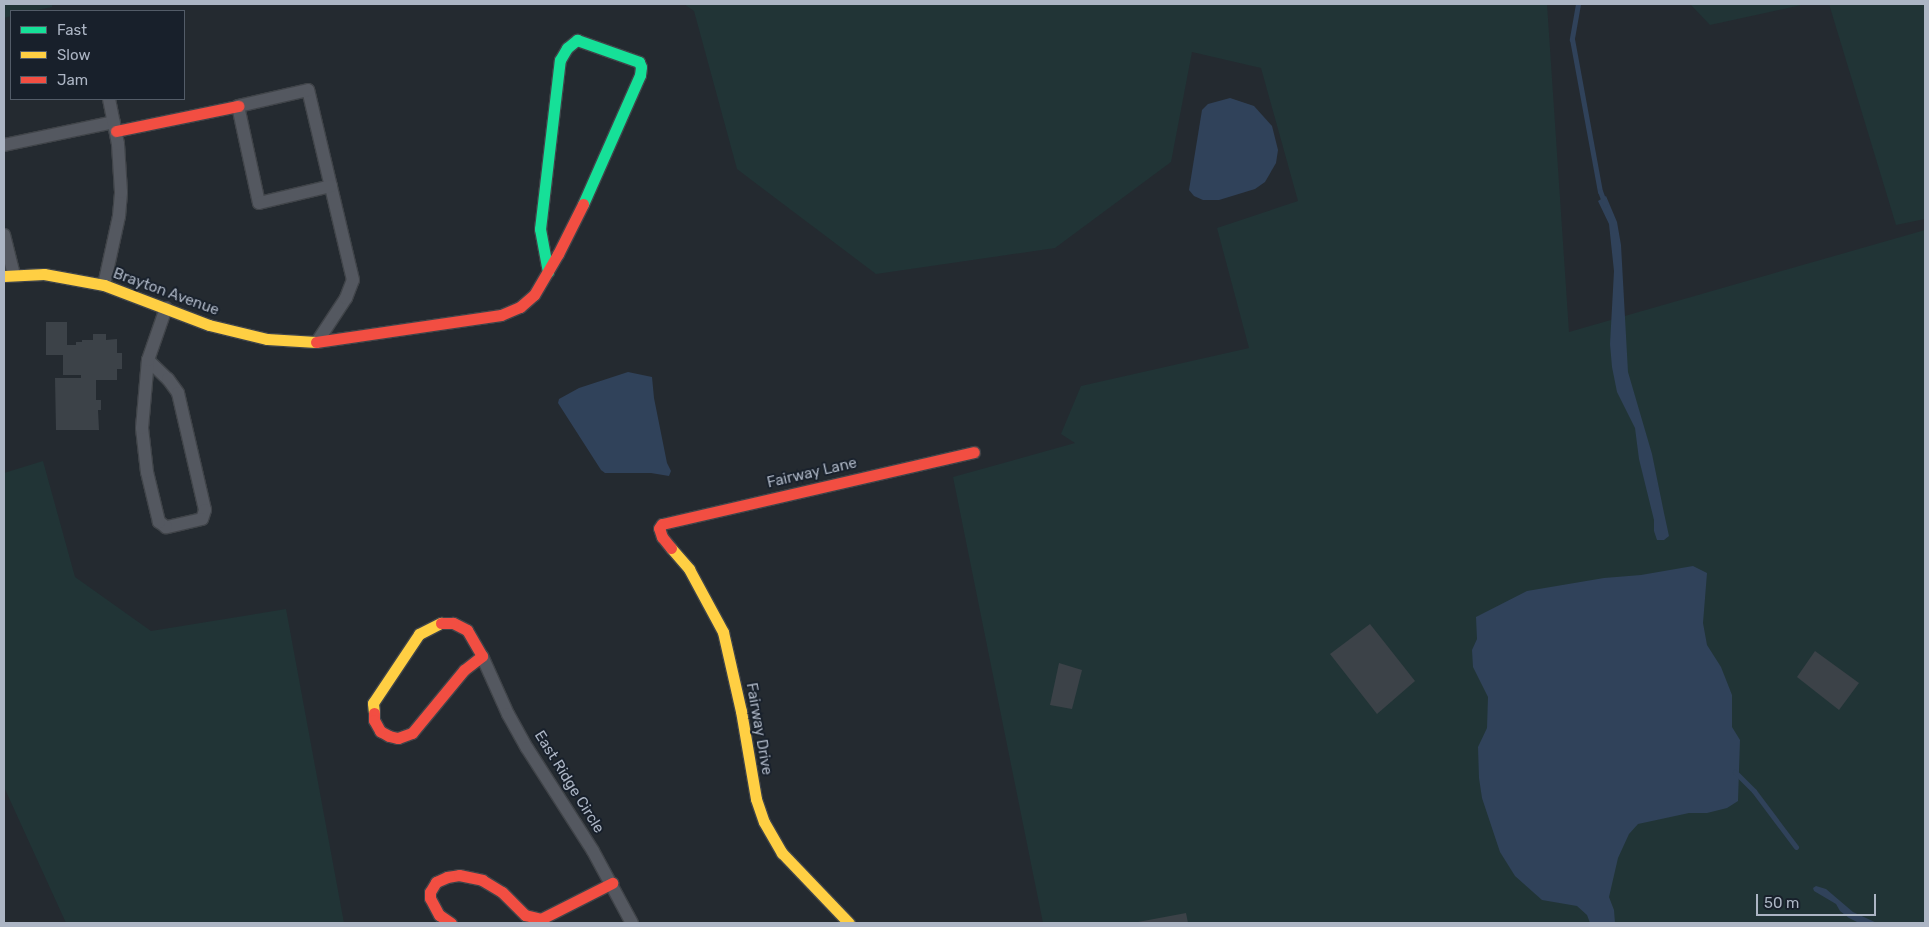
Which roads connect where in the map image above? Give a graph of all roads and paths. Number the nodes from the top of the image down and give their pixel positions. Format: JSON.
{"nodes":[{"id":1,"x":109,"y":100,"type":"edge"},
{"id":2,"x":238,"y":106,"type":"junction"},
{"id":3,"x":115,"y":127,"type":"junction"},
{"id":4,"x":4,"y":145,"type":"edge"},
{"id":5,"x":331,"y":186,"type":"junction"},
{"id":6,"x":4,"y":235,"type":"edge"},
{"id":7,"x":548,"y":272,"type":"junction"},
{"id":8,"x":9,"y":276,"type":"edge"},
{"id":9,"x":104,"y":285,"type":"junction"},
{"id":10,"x":166,"y":308,"type":"junction"},
{"id":11,"x":317,"y":342,"type":"junction"},
{"id":12,"x":148,"y":360,"type":"junction"},
{"id":13,"x":974,"y":452,"type":"dead end"},
{"id":14,"x":659,"y":528,"type":"joint"},
{"id":15,"x":482,"y":656,"type":"junction"},
{"id":16,"x":612,"y":883,"type":"junction"},
{"id":17,"x":528,"y":921,"type":"edge"},
{"id":18,"x":451,"y":923,"type":"edge"},
{"id":19,"x":632,"y":923,"type":"edge"},
{"id":20,"x":849,"y":923,"type":"edge"}],
"edges":[{"from":1,"to":3,"type":"street"},
{"from":2,"to":3,"type":"street"},
{"from":2,"to":5,"type":"street"},
{"from":2,"to":5,"type":"street"},
{"from":3,"to":4,"type":"street"},
{"from":3,"to":9,"type":"street"},
{"from":5,"to":11,"type":"street"},
{"from":6,"to":8,"type":"street"},
{"from":7,"to":7,"type":"street","name":"Brayton Avenue"},
{"from":7,"to":11,"type":"street","name":"Brayton Avenue"},
{"from":8,"to":9,"type":"street","name":"Brayton Avenue"},
{"from":9,"to":10,"type":"street","name":"Brayton Avenue"},
{"from":10,"to":11,"type":"street","name":"Brayton Avenue"},
{"from":10,"to":12,"type":"street"},
{"from":12,"to":12,"type":"street"},
{"from":13,"to":14,"type":"street","name":"Fairway Lane"},
{"from":14,"to":20,"type":"street","name":"Fairway Drive"},
{"from":15,"to":15,"type":"street","name":"East Ridge Circle"},
{"from":15,"to":16,"type":"street","name":"East Ridge Circle"},
{"from":16,"to":17,"type":"street"},
{"from":16,"to":19,"type":"street","name":"East Ridge Circle"},
{"from":17,"to":18,"type":"street"}]}
